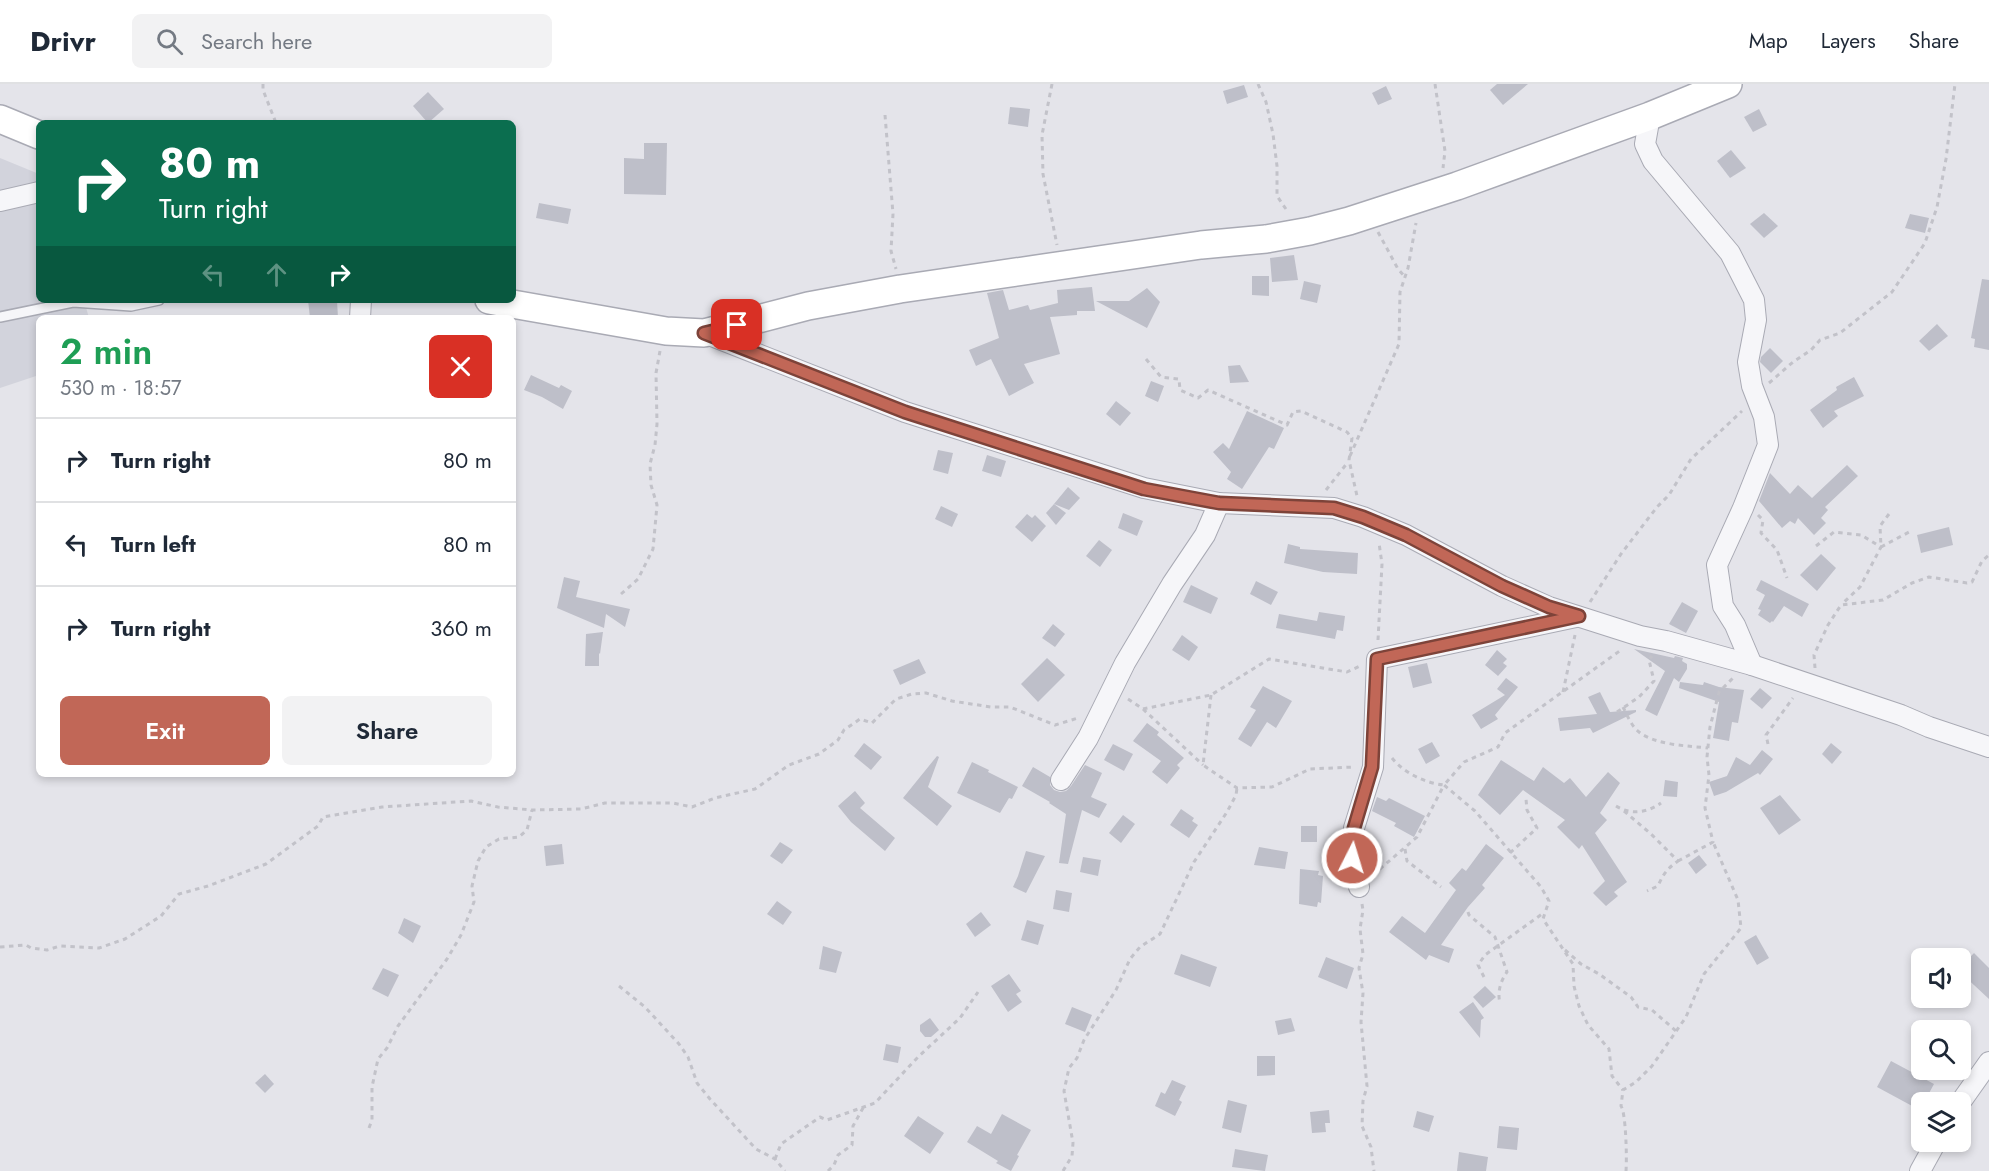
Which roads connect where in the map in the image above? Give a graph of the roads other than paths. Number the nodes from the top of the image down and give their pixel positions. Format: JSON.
{"nodes":[{"id":1,"x":1728,"y":84,"type":"edge"},
{"id":2,"x":1650,"y":116,"type":"junction"},
{"id":3,"x":0,"y":119,"type":"edge"},
{"id":4,"x":36,"y":134,"type":"edge"},
{"id":5,"x":36,"y":193,"type":"edge"},
{"id":6,"x":0,"y":201,"type":"edge"},
{"id":7,"x":68,"y":303,"type":"edge"},
{"id":8,"x":88,"y":303,"type":"edge"},
{"id":9,"x":145,"y":303,"type":"edge"},
{"id":10,"x":506,"y":303,"type":"edge"},
{"id":11,"x":0,"y":317,"type":"edge"},
{"id":12,"x":704,"y":333,"type":"junction"},
{"id":13,"x":1219,"y":503,"type":"junction"},
{"id":14,"x":1579,"y":616,"type":"junction"},
{"id":15,"x":1752,"y":665,"type":"junction"},
{"id":16,"x":1989,"y":747,"type":"edge"},
{"id":17,"x":1061,"y":780,"type":"dead end"},
{"id":18,"x":1359,"y":887,"type":"road end"},
{"id":19,"x":1989,"y":1062,"type":"edge"},
{"id":20,"x":1968,"y":1092,"type":"edge"},
{"id":21,"x":1930,"y":1152,"type":"edge"},
{"id":22,"x":1920,"y":1171,"type":"edge"}],
"edges":[{"from":1,"to":2,"type":"street"},
{"from":2,"to":12,"type":"street"},
{"from":2,"to":15,"type":"street"},
{"from":3,"to":4,"type":"street"},
{"from":5,"to":6,"type":"street"},
{"from":7,"to":11,"type":"lane"},
{"from":8,"to":9,"type":"lane"},
{"from":10,"to":12,"type":"street"},
{"from":12,"to":13,"type":"street"},
{"from":13,"to":14,"type":"street"},
{"from":13,"to":17,"type":"street"},
{"from":14,"to":15,"type":"street"},
{"from":14,"to":18,"type":"street"},
{"from":15,"to":16,"type":"street"},
{"from":19,"to":20,"type":"street"},
{"from":21,"to":22,"type":"street"}]}
